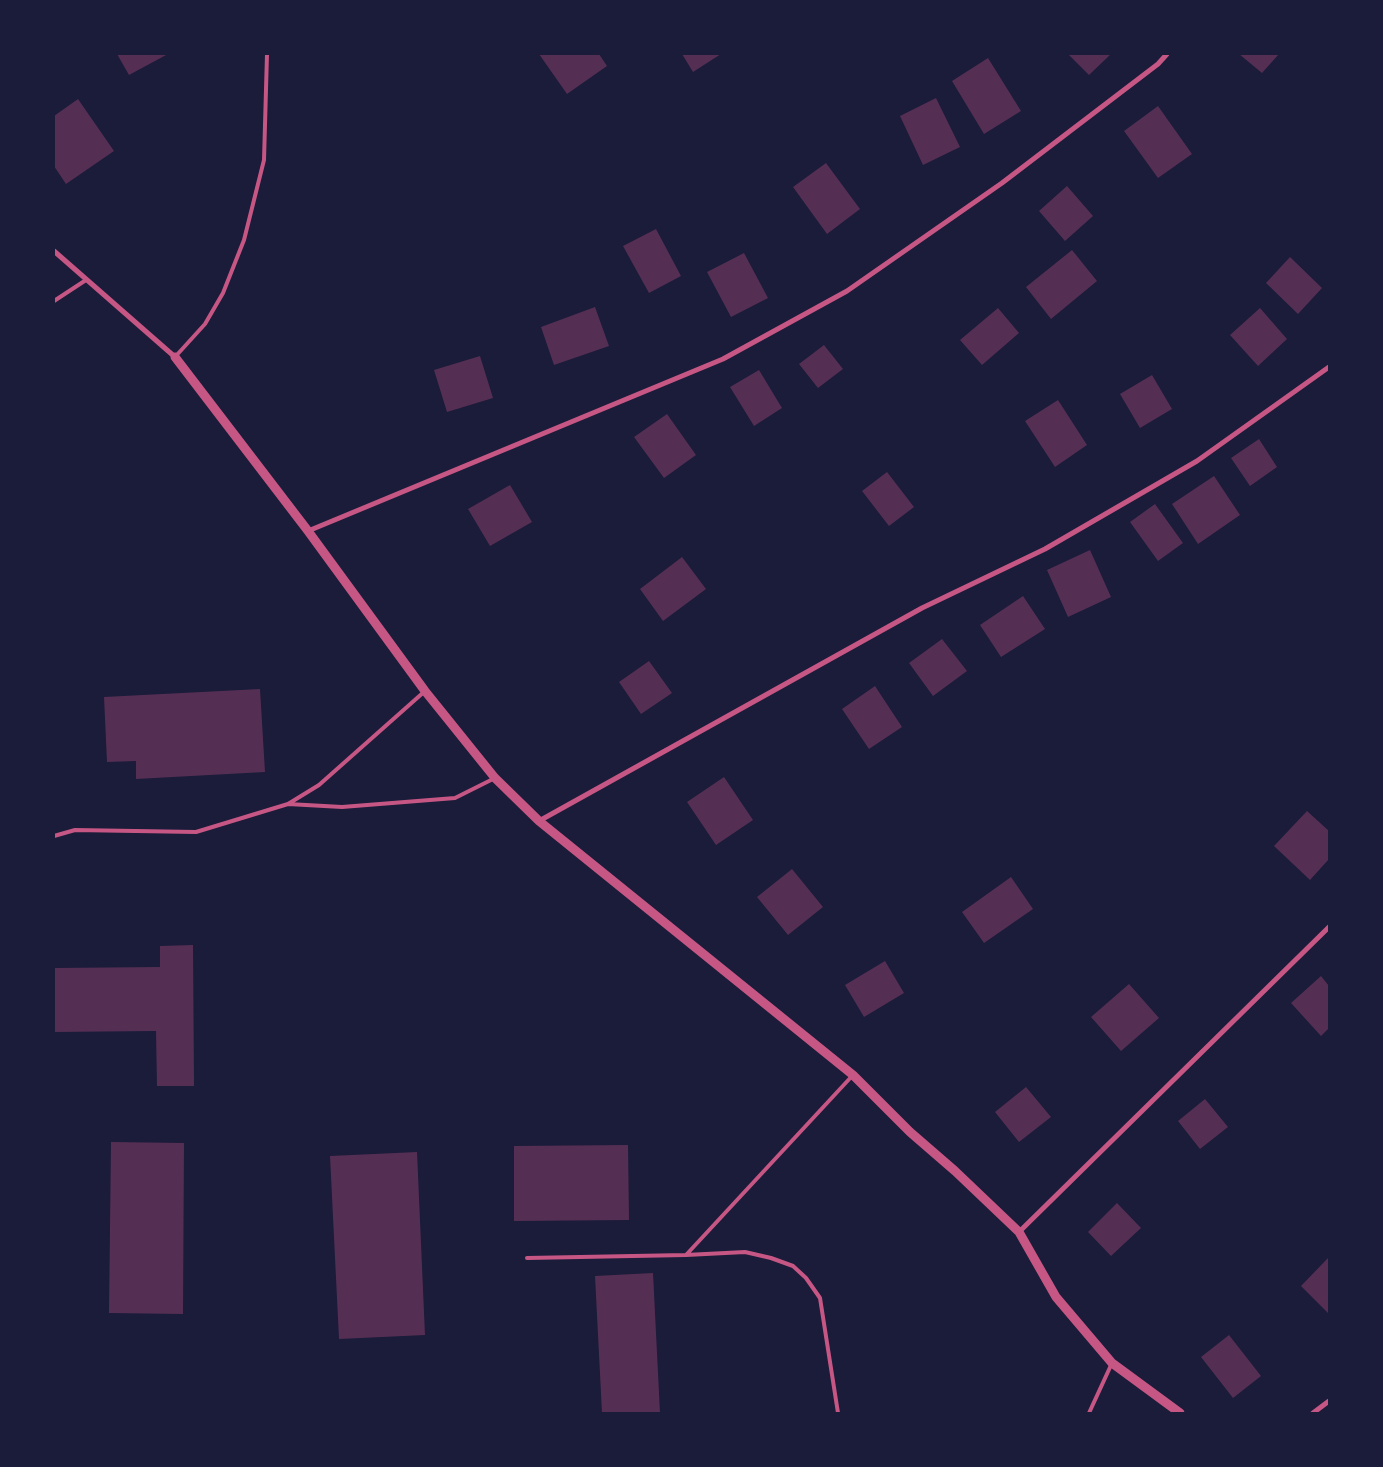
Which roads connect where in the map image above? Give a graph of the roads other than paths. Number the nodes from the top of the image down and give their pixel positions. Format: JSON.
{"nodes":[{"id":1,"x":267,"y":54,"type":"edge"},
{"id":2,"x":1166,"y":54,"type":"edge"},
{"id":3,"x":54,"y":251,"type":"edge"},
{"id":4,"x":86,"y":280,"type":"junction"},
{"id":5,"x":54,"y":301,"type":"edge"},
{"id":6,"x":175,"y":357,"type":"junction"},
{"id":7,"x":1329,"y":367,"type":"edge"},
{"id":8,"x":308,"y":531,"type":"junction"},
{"id":9,"x":425,"y":691,"type":"junction"},
{"id":10,"x":496,"y":778,"type":"junction"},
{"id":11,"x":288,"y":804,"type":"junction"},
{"id":12,"x":539,"y":821,"type":"junction"},
{"id":13,"x":54,"y":836,"type":"edge"},
{"id":14,"x":1329,"y":927,"type":"edge"},
{"id":15,"x":853,"y":1075,"type":"junction"},
{"id":16,"x":1019,"y":1232,"type":"junction"},
{"id":17,"x":686,"y":1255,"type":"junction"},
{"id":18,"x":527,"y":1258,"type":"dead end"},
{"id":19,"x":1112,"y":1363,"type":"junction"},
{"id":20,"x":1329,"y":1400,"type":"edge"},
{"id":21,"x":838,"y":1413,"type":"edge"},
{"id":22,"x":1089,"y":1413,"type":"edge"},
{"id":23,"x":1180,"y":1413,"type":"edge"},
{"id":24,"x":1313,"y":1413,"type":"edge"}],
"edges":[{"from":1,"to":6,"type":"lane"},
{"from":2,"to":8,"type":"street"},
{"from":3,"to":4,"type":"street"},
{"from":4,"to":5,"type":"lane"},
{"from":4,"to":6,"type":"street"},
{"from":6,"to":8,"type":"street"},
{"from":7,"to":12,"type":"street"},
{"from":8,"to":9,"type":"street"},
{"from":9,"to":10,"type":"street"},
{"from":9,"to":11,"type":"lane"},
{"from":10,"to":11,"type":"lane"},
{"from":10,"to":12,"type":"street"},
{"from":11,"to":13,"type":"lane"},
{"from":12,"to":15,"type":"street"},
{"from":14,"to":16,"type":"street"},
{"from":15,"to":16,"type":"street"},
{"from":15,"to":17,"type":"lane"},
{"from":16,"to":19,"type":"street"},
{"from":17,"to":18,"type":"lane"},
{"from":17,"to":21,"type":"lane"},
{"from":19,"to":22,"type":"lane"},
{"from":19,"to":23,"type":"street"},
{"from":20,"to":24,"type":"street"}]}
